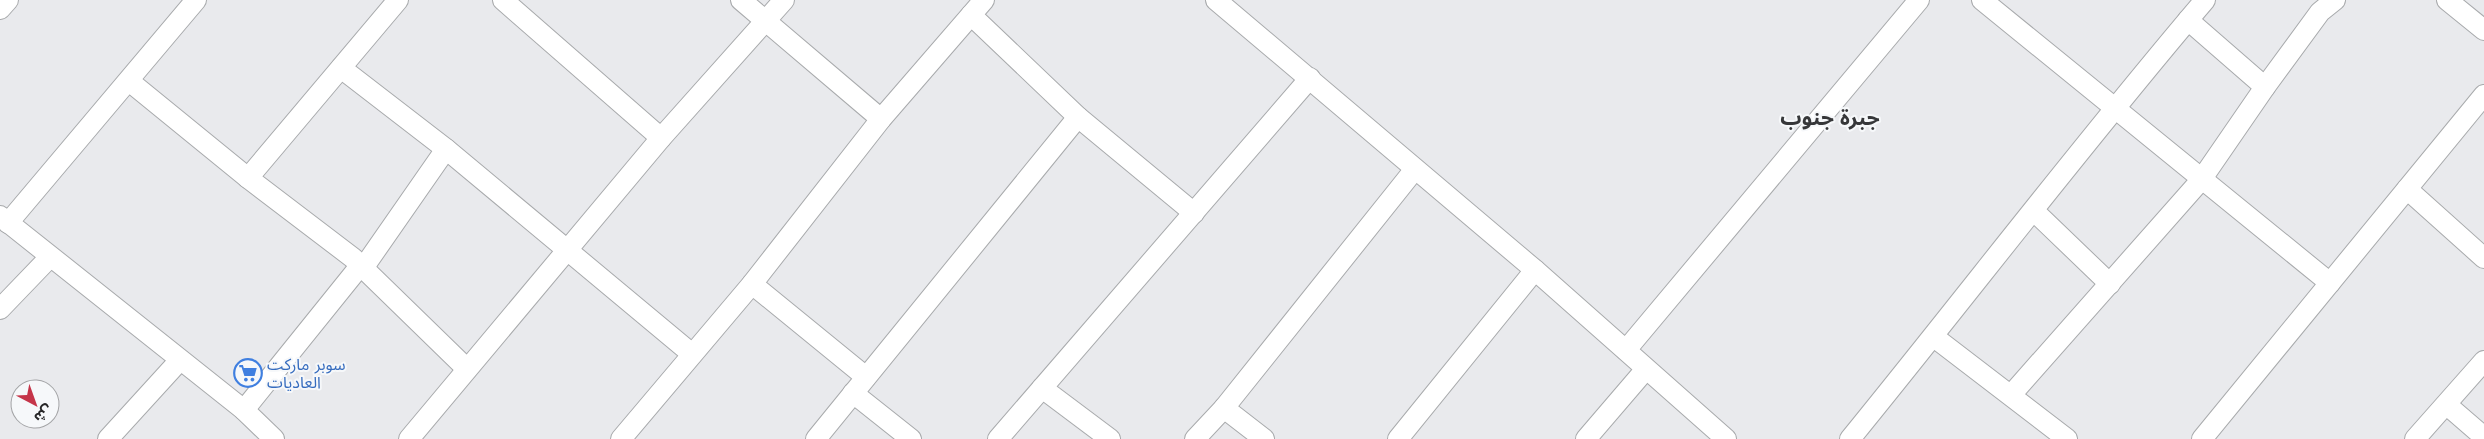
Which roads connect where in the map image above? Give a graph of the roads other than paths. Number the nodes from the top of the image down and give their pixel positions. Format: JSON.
{"nodes":[{"id":1,"x":8,"y":0,"type":"edge"},
{"id":2,"x":196,"y":0,"type":"edge"},
{"id":3,"x":398,"y":0,"type":"edge"},
{"id":4,"x":503,"y":0,"type":"edge"},
{"id":5,"x":741,"y":0,"type":"edge"},
{"id":6,"x":784,"y":0,"type":"edge"},
{"id":7,"x":1218,"y":0,"type":"edge"},
{"id":8,"x":1919,"y":0,"type":"edge"},
{"id":9,"x":1982,"y":0,"type":"edge"},
{"id":10,"x":2205,"y":0,"type":"edge"},
{"id":11,"x":2335,"y":0,"type":"edge"},
{"id":12,"x":2447,"y":0,"type":"edge"},
{"id":13,"x":978,"y":7,"type":"edge"},
{"id":14,"x":0,"y":9,"type":"edge"},
{"id":15,"x":2188,"y":20,"type":"junction"},
{"id":16,"x":766,"y":22,"type":"junction"},
{"id":17,"x":2484,"y":30,"type":"edge"},
{"id":18,"x":342,"y":68,"type":"junction"},
{"id":19,"x":1310,"y":78,"type":"junction"},
{"id":20,"x":129,"y":81,"type":"junction"},
{"id":21,"x":2265,"y":87,"type":"junction"},
{"id":22,"x":2484,"y":95,"type":"edge"},
{"id":23,"x":2113,"y":109,"type":"junction"},
{"id":24,"x":1078,"y":117,"type":"junction"},
{"id":25,"x":880,"y":119,"type":"junction"},
{"id":26,"x":661,"y":138,"type":"junction"},
{"id":27,"x":446,"y":149,"type":"junction"},
{"id":28,"x":1415,"y":169,"type":"junction"},
{"id":29,"x":248,"y":178,"type":"junction"},
{"id":30,"x":2201,"y":180,"type":"junction"},
{"id":31,"x":2407,"y":189,"type":"junction"},
{"id":32,"x":2034,"y":211,"type":"junction"},
{"id":33,"x":1194,"y":213,"type":"junction"},
{"id":34,"x":4,"y":220,"type":"edge"},
{"id":35,"x":568,"y":251,"type":"junction"},
{"id":36,"x":50,"y":257,"type":"junction"},
{"id":37,"x":2484,"y":258,"type":"edge"},
{"id":38,"x":360,"y":266,"type":"junction"},
{"id":39,"x":1535,"y":270,"type":"junction"},
{"id":40,"x":2330,"y":283,"type":"junction"},
{"id":41,"x":752,"y":284,"type":"junction"},
{"id":42,"x":2110,"y":284,"type":"junction"},
{"id":43,"x":0,"y":309,"type":"edge"},
{"id":44,"x":1934,"y":337,"type":"junction"},
{"id":45,"x":1626,"y":350,"type":"junction"},
{"id":46,"x":692,"y":354,"type":"junction"},
{"id":47,"x":180,"y":360,"type":"junction"},
{"id":48,"x":2484,"y":361,"type":"edge"},
{"id":49,"x":467,"y":369,"type":"junction"},
{"id":50,"x":1646,"y":369,"type":"junction"},
{"id":51,"x":866,"y":377,"type":"junction"},
{"id":52,"x":1042,"y":388,"type":"junction"},
{"id":53,"x":853,"y":393,"type":"junction"},
{"id":54,"x":2011,"y":395,"type":"junction"},
{"id":55,"x":2447,"y":405,"type":"junction"},
{"id":56,"x":1224,"y":408,"type":"junction"},
{"id":57,"x":244,"y":410,"type":"junction"},
{"id":58,"x":2484,"y":437,"type":"edge"},
{"id":59,"x":108,"y":439,"type":"edge"},
{"id":60,"x":274,"y":439,"type":"edge"},
{"id":61,"x":409,"y":439,"type":"edge"},
{"id":62,"x":621,"y":439,"type":"edge"},
{"id":63,"x":816,"y":439,"type":"edge"},
{"id":64,"x":911,"y":439,"type":"edge"},
{"id":65,"x":998,"y":439,"type":"edge"},
{"id":66,"x":1110,"y":439,"type":"edge"},
{"id":67,"x":1195,"y":439,"type":"edge"},
{"id":68,"x":1264,"y":439,"type":"edge"},
{"id":69,"x":1398,"y":439,"type":"edge"},
{"id":70,"x":1586,"y":439,"type":"edge"},
{"id":71,"x":1726,"y":439,"type":"edge"},
{"id":72,"x":1850,"y":439,"type":"edge"},
{"id":73,"x":2067,"y":439,"type":"edge"},
{"id":74,"x":2202,"y":439,"type":"edge"},
{"id":75,"x":2415,"y":439,"type":"edge"}],
"edges":[{"from":1,"to":14,"type":"street"},
{"from":2,"to":20,"type":"street"},
{"from":3,"to":18,"type":"street"},
{"from":4,"to":26,"type":"street"},
{"from":5,"to":16,"type":"street"},
{"from":6,"to":16,"type":"street"},
{"from":7,"to":19,"type":"street"},
{"from":8,"to":45,"type":"street"},
{"from":9,"to":23,"type":"street"},
{"from":10,"to":15,"type":"street"},
{"from":11,"to":21,"type":"street"},
{"from":12,"to":17,"type":"street"},
{"from":13,"to":24,"type":"street"},
{"from":13,"to":25,"type":"street"},
{"from":15,"to":21,"type":"street"},
{"from":15,"to":23,"type":"street"},
{"from":16,"to":25,"type":"street"},
{"from":16,"to":26,"type":"street"},
{"from":18,"to":27,"type":"street"},
{"from":18,"to":29,"type":"street"},
{"from":19,"to":28,"type":"street"},
{"from":19,"to":33,"type":"street"},
{"from":20,"to":29,"type":"street"},
{"from":20,"to":34,"type":"street"},
{"from":21,"to":30,"type":"street"},
{"from":22,"to":31,"type":"street"},
{"from":23,"to":30,"type":"street"},
{"from":23,"to":32,"type":"street"},
{"from":24,"to":33,"type":"street"},
{"from":24,"to":51,"type":"street"},
{"from":25,"to":41,"type":"street"},
{"from":26,"to":35,"type":"street"},
{"from":27,"to":35,"type":"street"},
{"from":27,"to":38,"type":"street"},
{"from":28,"to":39,"type":"street"},
{"from":28,"to":56,"type":"street"},
{"from":29,"to":38,"type":"street"},
{"from":30,"to":40,"type":"street"},
{"from":30,"to":42,"type":"street"},
{"from":31,"to":37,"type":"street"},
{"from":31,"to":40,"type":"street"},
{"from":32,"to":42,"type":"street"},
{"from":32,"to":44,"type":"street"},
{"from":33,"to":52,"type":"street"},
{"from":34,"to":36,"type":"street"},
{"from":35,"to":46,"type":"street"},
{"from":35,"to":49,"type":"street"},
{"from":36,"to":43,"type":"street"},
{"from":36,"to":47,"type":"street"},
{"from":38,"to":49,"type":"street"},
{"from":38,"to":57,"type":"street"},
{"from":39,"to":45,"type":"street"},
{"from":39,"to":69,"type":"street"},
{"from":40,"to":74,"type":"street"},
{"from":41,"to":46,"type":"street"},
{"from":41,"to":51,"type":"street"},
{"from":42,"to":54,"type":"street"},
{"from":44,"to":54,"type":"street"},
{"from":44,"to":72,"type":"street"},
{"from":45,"to":50,"type":"street"},
{"from":46,"to":62,"type":"street"},
{"from":47,"to":57,"type":"street"},
{"from":47,"to":59,"type":"street"},
{"from":48,"to":55,"type":"street"},
{"from":49,"to":61,"type":"street"},
{"from":50,"to":70,"type":"street"},
{"from":50,"to":71,"type":"street"},
{"from":51,"to":53,"type":"street"},
{"from":52,"to":65,"type":"street"},
{"from":52,"to":66,"type":"street"},
{"from":53,"to":63,"type":"street"},
{"from":53,"to":64,"type":"street"},
{"from":54,"to":73,"type":"street"},
{"from":55,"to":58,"type":"street"},
{"from":55,"to":75,"type":"street"},
{"from":56,"to":67,"type":"street"},
{"from":56,"to":68,"type":"street"},
{"from":57,"to":60,"type":"street"}]}
